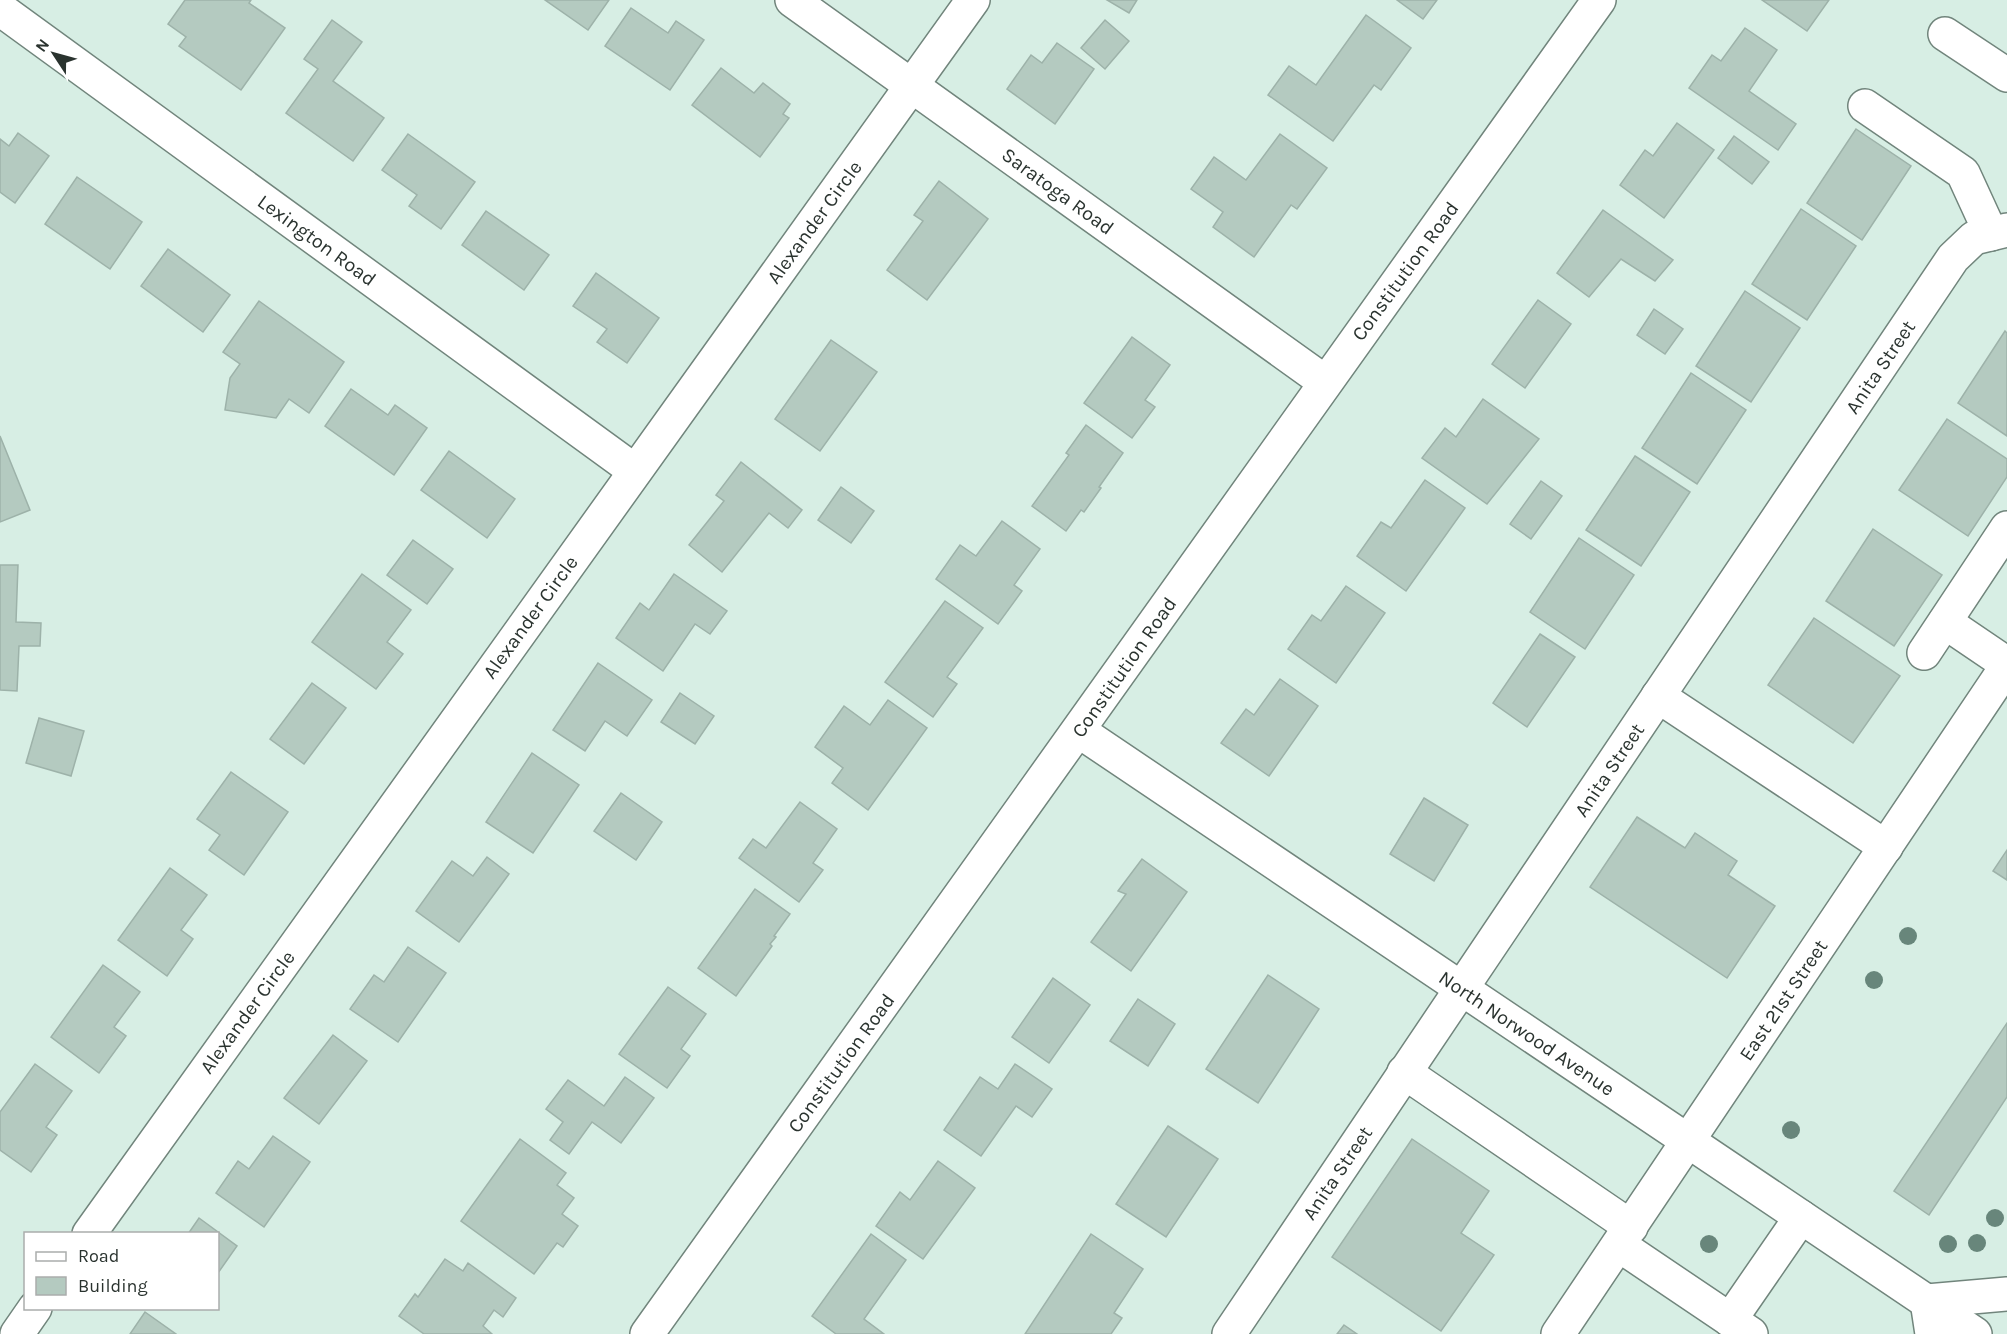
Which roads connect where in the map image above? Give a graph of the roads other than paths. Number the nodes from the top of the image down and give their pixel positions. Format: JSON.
{"nodes":[{"id":1,"x":792,"y":0,"type":"edge"},
{"id":2,"x":973,"y":0,"type":"edge"},
{"id":3,"x":1599,"y":0,"type":"edge"},
{"id":4,"x":0,"y":9,"type":"edge"},
{"id":5,"x":1945,"y":34,"type":"dead end"},
{"id":6,"x":2007,"y":75,"type":"edge"},
{"id":7,"x":912,"y":86,"type":"junction"},
{"id":8,"x":1865,"y":106,"type":"dead end"},
{"id":9,"x":2002,"y":231,"type":"edge"},
{"id":10,"x":1325,"y":382,"type":"junction"},
{"id":11,"x":634,"y":471,"type":"junction"},
{"id":12,"x":2007,"y":528,"type":"edge"},
{"id":13,"x":1944,"y":622,"type":"junction"},
{"id":14,"x":1924,"y":653,"type":"dead end"},
{"id":15,"x":2007,"y":665,"type":"edge"},
{"id":16,"x":1658,"y":696,"type":"junction"},
{"id":17,"x":1079,"y":731,"type":"junction"},
{"id":18,"x":1886,"y":847,"type":"junction"},
{"id":19,"x":1461,"y":989,"type":"junction"},
{"id":20,"x":1404,"y":1072,"type":"junction"},
{"id":21,"x":1688,"y":1142,"type":"junction"},
{"id":22,"x":1801,"y":1217,"type":"junction"},
{"id":23,"x":90,"y":1232,"type":"edge"},
{"id":24,"x":1625,"y":1236,"type":"junction"},
{"id":25,"x":2007,"y":1294,"type":"edge"},
{"id":26,"x":1927,"y":1301,"type":"junction"},
{"id":27,"x":34,"y":1310,"type":"edge"},
{"id":28,"x":1740,"y":1327,"type":"edge"},
{"id":29,"x":17,"y":1334,"type":"edge"},
{"id":30,"x":647,"y":1334,"type":"edge"},
{"id":31,"x":1229,"y":1334,"type":"edge"},
{"id":32,"x":1558,"y":1334,"type":"edge"},
{"id":33,"x":1932,"y":1334,"type":"edge"},
{"id":34,"x":1975,"y":1334,"type":"edge"}],
"edges":[{"from":1,"to":7,"type":"main road","name":"Saratoga Road"},
{"from":2,"to":7,"type":"main road","name":"Alexander Circle"},
{"from":3,"to":10,"type":"main road","name":"Constitution Road"},
{"from":4,"to":11,"type":"main road","name":"Lexington Road"},
{"from":5,"to":6,"type":"main road"},
{"from":7,"to":10,"type":"main road","name":"Saratoga Road"},
{"from":7,"to":11,"type":"main road","name":"Alexander Circle"},
{"from":8,"to":9,"type":"main road"},
{"from":9,"to":16,"type":"main road","name":"Anita Street"},
{"from":10,"to":17,"type":"main road","name":"Constitution Road"},
{"from":11,"to":23,"type":"main road","name":"Alexander Circle"},
{"from":12,"to":13,"type":"main road"},
{"from":13,"to":14,"type":"main road"},
{"from":13,"to":15,"type":"main road"},
{"from":15,"to":18,"type":"main road","name":"East 21st Street"},
{"from":16,"to":18,"type":"main road"},
{"from":16,"to":19,"type":"main road","name":"Anita Street"},
{"from":17,"to":19,"type":"main road","name":"North Norwood Avenue"},
{"from":17,"to":30,"type":"main road","name":"Constitution Road"},
{"from":18,"to":21,"type":"main road","name":"East 21st Street"},
{"from":19,"to":20,"type":"main road","name":"Anita Street"},
{"from":19,"to":21,"type":"main road","name":"North Norwood Avenue"},
{"from":20,"to":24,"type":"main road"},
{"from":20,"to":31,"type":"main road","name":"Anita Street"},
{"from":21,"to":22,"type":"main road","name":"North Norwood Avenue"},
{"from":21,"to":24,"type":"main road","name":"East 21st Street"},
{"from":22,"to":26,"type":"main road","name":"North Norwood Avenue"},
{"from":22,"to":28,"type":"main road"},
{"from":24,"to":28,"type":"main road"},
{"from":24,"to":32,"type":"main road","name":"East 21st Street"},
{"from":25,"to":26,"type":"main road"},
{"from":26,"to":33,"type":"main road"},
{"from":26,"to":34,"type":"main road","name":"North Norwood Avenue"},
{"from":27,"to":29,"type":"main road"}]}
